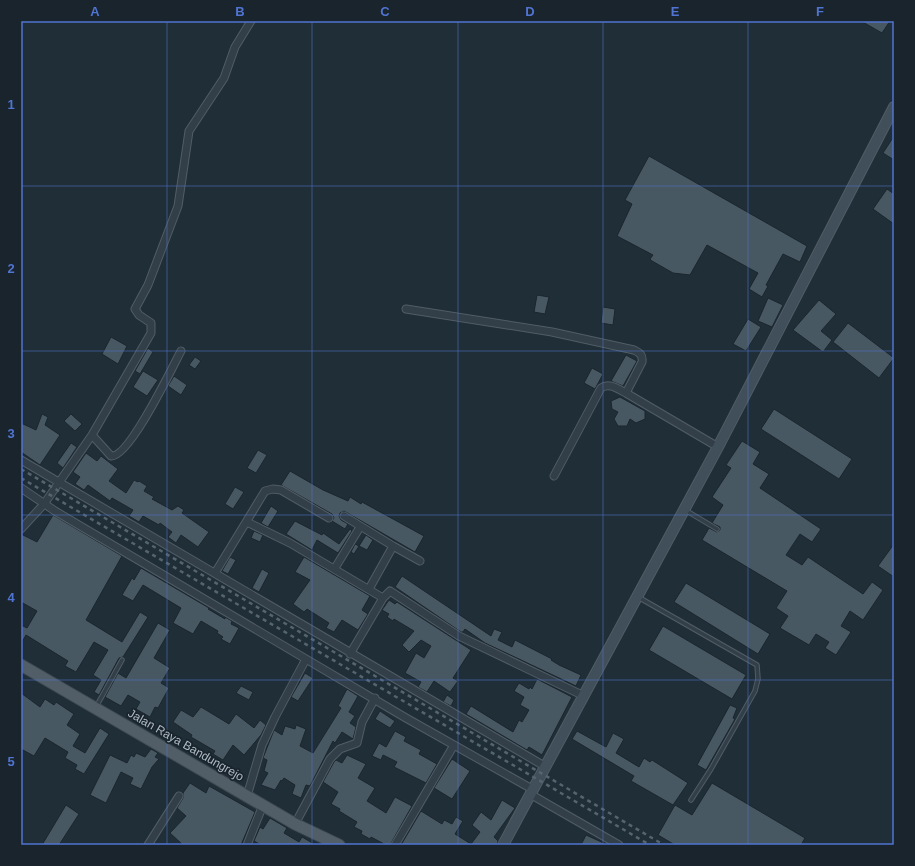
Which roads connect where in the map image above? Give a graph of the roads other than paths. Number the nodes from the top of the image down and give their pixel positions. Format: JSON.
{"nodes":[{"id":1,"x":251,"y":21,"type":"edge"},
{"id":2,"x":894,"y":107,"type":"edge"},
{"id":3,"x":406,"y":309,"type":"dead end"},
{"id":4,"x":181,"y":351,"type":"dead end"},
{"id":5,"x":626,"y":393,"type":"junction"},
{"id":6,"x":92,"y":435,"type":"junction"},
{"id":7,"x":718,"y":447,"type":"junction"},
{"id":8,"x":21,"y":460,"type":"edge"},
{"id":9,"x":554,"y":476,"type":"dead end"},
{"id":10,"x":59,"y":481,"type":"junction"},
{"id":11,"x":21,"y":488,"type":"edge"},
{"id":12,"x":44,"y":504,"type":"junction"},
{"id":13,"x":684,"y":509,"type":"junction"},
{"id":14,"x":344,"y":516,"type":"dead end"},
{"id":15,"x":329,"y":518,"type":"dead end"},
{"id":16,"x":247,"y":522,"type":"junction"},
{"id":17,"x":360,"y":527,"type":"junction"},
{"id":18,"x":21,"y":529,"type":"edge"},
{"id":19,"x":717,"y":529,"type":"dead end"},
{"id":20,"x":393,"y":546,"type":"junction"},
{"id":21,"x":420,"y":561,"type":"dead end"},
{"id":22,"x":335,"y":568,"type":"junction"},
{"id":23,"x":215,"y":573,"type":"junction"},
{"id":24,"x":369,"y":589,"type":"junction"},
{"id":25,"x":638,"y":596,"type":"junction"},
{"id":26,"x":383,"y":598,"type":"junction"},
{"id":27,"x":350,"y":654,"type":"junction"},
{"id":28,"x":306,"y":659,"type":"junction"},
{"id":29,"x":122,"y":660,"type":"dead end"},
{"id":30,"x":21,"y":665,"type":"edge"},
{"id":31,"x":584,"y":696,"type":"junction"},
{"id":32,"x":374,"y":698,"type":"junction"},
{"id":33,"x":96,"y":708,"type":"junction"},
{"id":34,"x":454,"y":745,"type":"junction"},
{"id":35,"x":546,"y":767,"type":"junction"},
{"id":36,"x":531,"y":792,"type":"junction"},
{"id":37,"x":179,"y":796,"type":"dead end"},
{"id":38,"x":247,"y":796,"type":"junction"},
{"id":39,"x":691,"y":800,"type":"dead end"},
{"id":40,"x":263,"y":805,"type":"junction"},
{"id":41,"x":295,"y":824,"type":"junction"},
{"id":42,"x":148,"y":845,"type":"edge"},
{"id":43,"x":247,"y":845,"type":"edge"},
{"id":44,"x":339,"y":845,"type":"edge"},
{"id":45,"x":396,"y":845,"type":"edge"},
{"id":46,"x":503,"y":845,"type":"edge"},
{"id":47,"x":619,"y":845,"type":"edge"}],
"edges":[{"from":1,"to":6,"type":"street"},
{"from":2,"to":7,"type":"main road"},
{"from":3,"to":5,"type":"street"},
{"from":4,"to":6,"type":"street"},
{"from":5,"to":7,"type":"street"},
{"from":5,"to":9,"type":"street"},
{"from":6,"to":10,"type":"street"},
{"from":7,"to":13,"type":"main road"},
{"from":8,"to":10,"type":"street"},
{"from":10,"to":12,"type":"street"},
{"from":10,"to":23,"type":"street"},
{"from":11,"to":12,"type":"street"},
{"from":12,"to":18,"type":"street"},
{"from":12,"to":28,"type":"street"},
{"from":13,"to":19,"type":"lane"},
{"from":13,"to":25,"type":"main road"},
{"from":14,"to":17,"type":"street"},
{"from":15,"to":16,"type":"street"},
{"from":16,"to":22,"type":"street"},
{"from":16,"to":23,"type":"street"},
{"from":17,"to":20,"type":"street"},
{"from":17,"to":22,"type":"street"},
{"from":20,"to":21,"type":"street"},
{"from":20,"to":24,"type":"street"},
{"from":22,"to":24,"type":"street"},
{"from":23,"to":27,"type":"street"},
{"from":24,"to":26,"type":"street"},
{"from":25,"to":31,"type":"main road"},
{"from":25,"to":39,"type":"lane"},
{"from":26,"to":27,"type":"street"},
{"from":26,"to":31,"type":"street"},
{"from":27,"to":35,"type":"street"},
{"from":28,"to":32,"type":"street"},
{"from":28,"to":38,"type":"street"},
{"from":29,"to":33,"type":"lane"},
{"from":30,"to":33,"type":"main road","name":"Jalan Raya Bandungrejo"},
{"from":31,"to":35,"type":"main road"},
{"from":32,"to":34,"type":"street"},
{"from":32,"to":41,"type":"street"},
{"from":33,"to":38,"type":"main road","name":"Jalan Raya Bandungrejo"},
{"from":34,"to":36,"type":"street"},
{"from":34,"to":45,"type":"street"},
{"from":35,"to":36,"type":"main road"},
{"from":36,"to":46,"type":"main road"},
{"from":36,"to":47,"type":"street"},
{"from":37,"to":42,"type":"street"},
{"from":38,"to":40,"type":"main road","name":"Jalan Raya Bandungrejo"},
{"from":40,"to":41,"type":"main road","name":"Jalan Raya Bandungrejo"},
{"from":40,"to":43,"type":"street"},
{"from":41,"to":44,"type":"main road","name":"Jalan Raya Bandungrejo"}]}
